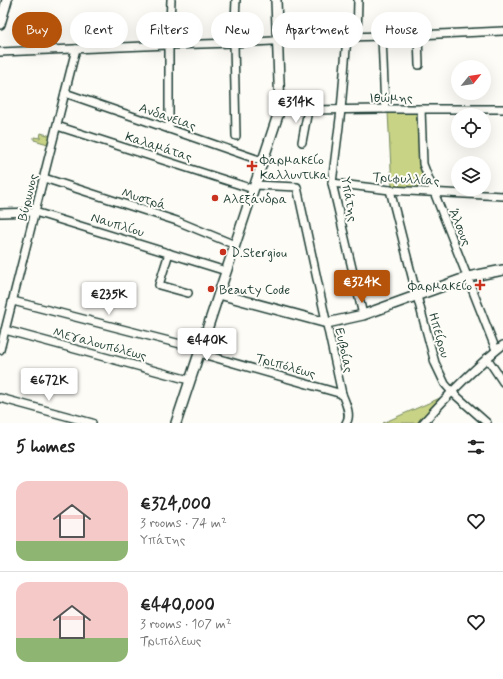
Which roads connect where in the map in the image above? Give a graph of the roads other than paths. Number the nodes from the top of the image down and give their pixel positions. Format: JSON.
{"nodes":[{"id":1,"x":7,"y":0,"type":"edge"},
{"id":2,"x":171,"y":0,"type":"edge"},
{"id":3,"x":236,"y":0,"type":"edge"},
{"id":4,"x":276,"y":0,"type":"edge"},
{"id":5,"x":358,"y":0,"type":"edge"},
{"id":6,"x":170,"y":12,"type":"edge"},
{"id":7,"x":235,"y":12,"type":"edge"},
{"id":8,"x":276,"y":12,"type":"edge"},
{"id":9,"x":358,"y":12,"type":"edge"},
{"id":10,"x":0,"y":24,"type":"edge"},
{"id":11,"x":503,"y":31,"type":"edge"},
{"id":12,"x":432,"y":34,"type":"edge"},
{"id":13,"x":136,"y":47,"type":"edge"},
{"id":14,"x":169,"y":48,"type":"edge"},
{"id":15,"x":234,"y":48,"type":"edge"},
{"id":16,"x":277,"y":48,"type":"edge"},
{"id":17,"x":346,"y":48,"type":"edge"},
{"id":18,"x":382,"y":48,"type":"edge"},
{"id":19,"x":418,"y":48,"type":"edge"},
{"id":20,"x":76,"y":50,"type":"junction"},
{"id":21,"x":0,"y":52,"type":"edge"},
{"id":22,"x":419,"y":66,"type":"dead end"},
{"id":23,"x":65,"y":93,"type":"junction"},
{"id":24,"x":280,"y":109,"type":"junction"},
{"id":25,"x":385,"y":109,"type":"junction"},
{"id":26,"x":421,"y":109,"type":"junction"},
{"id":27,"x":503,"y":109,"type":"edge"},
{"id":28,"x":308,"y":110,"type":"junction"},
{"id":29,"x":341,"y":110,"type":"junction"},
{"id":30,"x":57,"y":126,"type":"junction"},
{"id":31,"x":169,"y":129,"type":"junction"},
{"id":32,"x":236,"y":136,"type":"dead end"},
{"id":33,"x":302,"y":142,"type":"dead end"},
{"id":34,"x":262,"y":161,"type":"junction"},
{"id":35,"x":44,"y":178,"type":"junction"},
{"id":36,"x":332,"y":183,"type":"junction"},
{"id":37,"x":254,"y":187,"type":"junction"},
{"id":38,"x":390,"y":190,"type":"junction"},
{"id":39,"x":434,"y":191,"type":"junction"},
{"id":40,"x":503,"y":196,"type":"edge"},
{"id":41,"x":35,"y":212,"type":"junction"},
{"id":42,"x":0,"y":213,"type":"edge"},
{"id":43,"x":235,"y":245,"type":"junction"},
{"id":44,"x":169,"y":253,"type":"junction"},
{"id":45,"x":503,"y":270,"type":"edge"},
{"id":46,"x":226,"y":271,"type":"junction"},
{"id":47,"x":468,"y":277,"type":"junction"},
{"id":48,"x":188,"y":293,"type":"dead end"},
{"id":49,"x":219,"y":294,"type":"junction"},
{"id":50,"x":417,"y":296,"type":"junction"},
{"id":51,"x":12,"y":301,"type":"junction"},
{"id":52,"x":363,"y":315,"type":"junction"},
{"id":53,"x":327,"y":323,"type":"junction"},
{"id":54,"x":3,"y":331,"type":"edge"},
{"id":55,"x":503,"y":345,"type":"edge"},
{"id":56,"x":0,"y":350,"type":"edge"},
{"id":57,"x":496,"y":350,"type":"junction"},
{"id":58,"x":200,"y":351,"type":"junction"},
{"id":59,"x":487,"y":358,"type":"junction"},
{"id":60,"x":189,"y":380,"type":"junction"},
{"id":61,"x":503,"y":382,"type":"edge"},
{"id":62,"x":452,"y":392,"type":"junction"},
{"id":63,"x":342,"y":394,"type":"junction"},
{"id":64,"x":0,"y":398,"type":"edge"},
{"id":65,"x":92,"y":423,"type":"edge"},
{"id":66,"x":176,"y":423,"type":"edge"},
{"id":67,"x":346,"y":423,"type":"edge"},
{"id":68,"x":423,"y":423,"type":"edge"},
{"id":69,"x":487,"y":423,"type":"edge"}],
"edges":[{"from":1,"to":10,"type":"street"},
{"from":2,"to":6,"type":"street"},
{"from":3,"to":7,"type":"street"},
{"from":4,"to":8,"type":"street"},
{"from":5,"to":9,"type":"street"},
{"from":11,"to":12,"type":"street"},
{"from":13,"to":20,"type":"street"},
{"from":14,"to":31,"type":"street"},
{"from":15,"to":32,"type":"street"},
{"from":16,"to":24,"type":"street"},
{"from":17,"to":29,"type":"street","name":"Υπάτης"},
{"from":18,"to":25,"type":"street"},
{"from":19,"to":22,"type":"street"},
{"from":20,"to":21,"type":"street"},
{"from":20,"to":23,"type":"street","name":"Βύρωνος"},
{"from":23,"to":30,"type":"street","name":"Βύρωνος"},
{"from":23,"to":31,"type":"street","name":"Ανδανειας"},
{"from":24,"to":28,"type":"street","name":"Ιθώμης"},
{"from":24,"to":34,"type":"street"},
{"from":25,"to":26,"type":"street","name":"Ιθώμης"},
{"from":25,"to":29,"type":"street","name":"Ιθώμης"},
{"from":26,"to":27,"type":"street","name":"Ιθώμης"},
{"from":26,"to":39,"type":"street","name":"Άλσους"},
{"from":28,"to":29,"type":"street","name":"Ιθώμης"},
{"from":28,"to":33,"type":"street"},
{"from":29,"to":36,"type":"street","name":"Υπάτης"},
{"from":30,"to":35,"type":"street","name":"Βύρωνος"},
{"from":30,"to":37,"type":"street","name":"Καλαμάτας"},
{"from":31,"to":34,"type":"street","name":"Ανδανειας"},
{"from":34,"to":37,"type":"street"},
{"from":35,"to":41,"type":"street","name":"Βύρωνος"},
{"from":35,"to":43,"type":"street","name":"Μυστρά"},
{"from":36,"to":38,"type":"street","name":"Τριφυλλίας"},
{"from":36,"to":52,"type":"street","name":"Υπάτης"},
{"from":37,"to":43,"type":"street"},
{"from":37,"to":53,"type":"street","name":"Ευβοίας"},
{"from":38,"to":39,"type":"street","name":"Τριφυλλίας"},
{"from":38,"to":50,"type":"street","name":"Ηπείρου"},
{"from":39,"to":40,"type":"street","name":"Τριφυλλίας"},
{"from":39,"to":47,"type":"street","name":"Άλσους"},
{"from":41,"to":42,"type":"street","name":"Ναυπλίου"},
{"from":41,"to":44,"type":"street","name":"Ναυπλίου"},
{"from":41,"to":51,"type":"street","name":"Βύρωνος"},
{"from":43,"to":46,"type":"street"},
{"from":44,"to":46,"type":"street","name":"Ναυπλίου"},
{"from":44,"to":48,"type":"street"},
{"from":45,"to":47,"type":"street"},
{"from":46,"to":49,"type":"street"},
{"from":47,"to":50,"type":"street"},
{"from":47,"to":57,"type":"street","name":"Άλσους"},
{"from":49,"to":53,"type":"street"},
{"from":49,"to":58,"type":"street"},
{"from":50,"to":52,"type":"street"},
{"from":50,"to":62,"type":"street","name":"Ηπείρου"},
{"from":51,"to":54,"type":"street","name":"Βύρωνος"},
{"from":51,"to":58,"type":"street","name":"Τριπόλεως"},
{"from":52,"to":53,"type":"street"},
{"from":53,"to":63,"type":"street","name":"Ευβοίας"},
{"from":54,"to":56,"type":"street","name":"Βύρωνος"},
{"from":54,"to":60,"type":"street","name":"Μεγαλουπόλεως"},
{"from":55,"to":57,"type":"street"},
{"from":57,"to":59,"type":"street"},
{"from":58,"to":60,"type":"street"},
{"from":58,"to":63,"type":"street","name":"Τριπόλεως"},
{"from":59,"to":61,"type":"street"},
{"from":59,"to":62,"type":"street"},
{"from":60,"to":66,"type":"street"},
{"from":62,"to":68,"type":"street"},
{"from":62,"to":69,"type":"street","name":"Ηπείρου"},
{"from":63,"to":67,"type":"street","name":"Ευβοίας"},
{"from":64,"to":65,"type":"street"}]}
